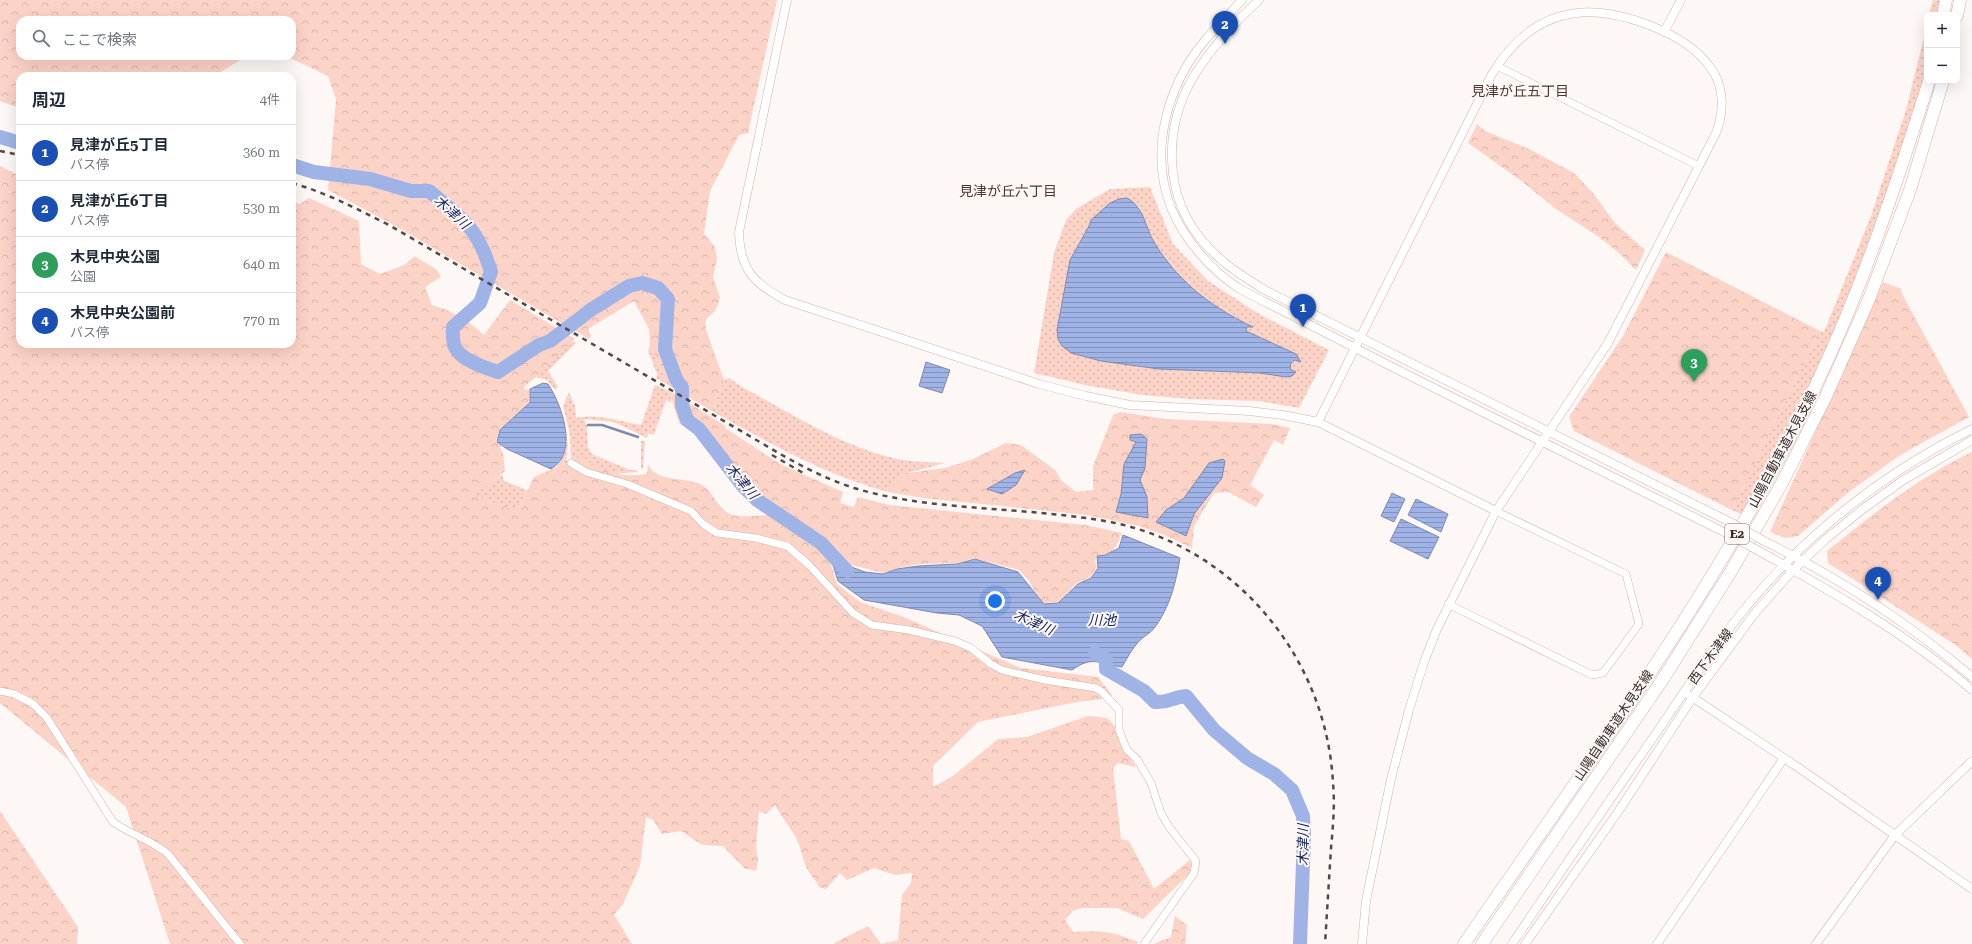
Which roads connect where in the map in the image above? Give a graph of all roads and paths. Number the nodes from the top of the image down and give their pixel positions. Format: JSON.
{"nodes":[{"id":1,"x":788,"y":0,"type":"edge"},
{"id":2,"x":1242,"y":0,"type":"edge"},
{"id":3,"x":1258,"y":0,"type":"edge"},
{"id":4,"x":1681,"y":0,"type":"edge"},
{"id":5,"x":1946,"y":0,"type":"edge"},
{"id":6,"x":1960,"y":0,"type":"edge"},
{"id":7,"x":1944,"y":12,"type":"edge"},
{"id":8,"x":1958,"y":12,"type":"edge"},
{"id":9,"x":1664,"y":32,"type":"junction"},
{"id":10,"x":1497,"y":66,"type":"junction"},
{"id":11,"x":1928,"y":84,"type":"edge"},
{"id":12,"x":1942,"y":84,"type":"edge"},
{"id":13,"x":1699,"y":166,"type":"junction"},
{"id":14,"x":1360,"y":336,"type":"junction"},
{"id":15,"x":1354,"y":348,"type":"junction"},
{"id":16,"x":1318,"y":422,"type":"junction"},
{"id":17,"x":1972,"y":429,"type":"edge"},
{"id":18,"x":1549,"y":431,"type":"junction"},
{"id":19,"x":1972,"y":440,"type":"edge"},
{"id":20,"x":1542,"y":441,"type":"junction"},
{"id":21,"x":571,"y":463,"type":"dead end"},
{"id":22,"x":1496,"y":511,"type":"junction"},
{"id":23,"x":1794,"y":556,"type":"junction"},
{"id":24,"x":1804,"y":561,"type":"junction"},
{"id":25,"x":1784,"y":565,"type":"junction"},
{"id":26,"x":1794,"y":569,"type":"junction"},
{"id":27,"x":1448,"y":604,"type":"junction"},
{"id":28,"x":1972,"y":677,"type":"edge"},
{"id":29,"x":1972,"y":690,"type":"edge"},
{"id":30,"x":0,"y":691,"type":"edge"},
{"id":31,"x":1684,"y":692,"type":"junction"},
{"id":32,"x":1693,"y":697,"type":"junction"},
{"id":33,"x":1784,"y":758,"type":"junction"},
{"id":34,"x":1972,"y":761,"type":"edge"},
{"id":35,"x":1895,"y":835,"type":"junction"},
{"id":36,"x":1972,"y":889,"type":"edge"},
{"id":37,"x":240,"y":944,"type":"edge"},
{"id":38,"x":1144,"y":944,"type":"edge"},
{"id":39,"x":1362,"y":944,"type":"edge"},
{"id":40,"x":1464,"y":944,"type":"edge"},
{"id":41,"x":1482,"y":944,"type":"edge"},
{"id":42,"x":1512,"y":944,"type":"edge"},
{"id":43,"x":1525,"y":944,"type":"edge"},
{"id":44,"x":1657,"y":944,"type":"edge"},
{"id":45,"x":1816,"y":944,"type":"edge"}],
"edges":[{"from":1,"to":16,"type":"street"},
{"from":2,"to":15,"type":"street"},
{"from":3,"to":14,"type":"street"},
{"from":4,"to":9,"type":"street"},
{"from":5,"to":7,"type":"highway"},
{"from":6,"to":8,"type":"highway"},
{"from":9,"to":10,"type":"street"},
{"from":9,"to":13,"type":"street"},
{"from":10,"to":13,"type":"street"},
{"from":10,"to":14,"type":"street"},
{"from":11,"to":40,"type":"highway","name":"山陽自動車道木見支線","number":"E2"},
{"from":12,"to":41,"type":"highway","name":"山陽自動車道木見支線","number":"E2"},
{"from":13,"to":18,"type":"street"},
{"from":14,"to":15,"type":"street"},
{"from":14,"to":18,"type":"street"},
{"from":15,"to":16,"type":"street"},
{"from":15,"to":20,"type":"street"},
{"from":16,"to":22,"type":"street"},
{"from":17,"to":23,"type":"street","name":"西下木津線"},
{"from":18,"to":20,"type":"street"},
{"from":18,"to":23,"type":"street","bridge":true},
{"from":19,"to":24,"type":"street","name":"西下木津線"},
{"from":20,"to":22,"type":"street"},
{"from":20,"to":25,"type":"street","bridge":true},
{"from":21,"to":38,"type":"street"},
{"from":22,"to":27,"type":"street"},
{"from":22,"to":27,"type":"street"},
{"from":23,"to":24,"type":"street"},
{"from":23,"to":25,"type":"street","name":"西下木津線"},
{"from":24,"to":26,"type":"street","name":"西下木津線"},
{"from":24,"to":28,"type":"street"},
{"from":25,"to":26,"type":"street"},
{"from":25,"to":31,"type":"street","name":"西下木津線"},
{"from":26,"to":29,"type":"street"},
{"from":26,"to":32,"type":"street","name":"西下木津線"},
{"from":27,"to":39,"type":"street"},
{"from":30,"to":37,"type":"street"},
{"from":31,"to":32,"type":"street"},
{"from":31,"to":42,"type":"street","name":"西下木津線"},
{"from":32,"to":33,"type":"street"},
{"from":32,"to":43,"type":"street","name":"西下木津線"},
{"from":33,"to":35,"type":"street"},
{"from":33,"to":44,"type":"street"},
{"from":34,"to":35,"type":"street"},
{"from":35,"to":36,"type":"street"},
{"from":35,"to":45,"type":"street"}]}
